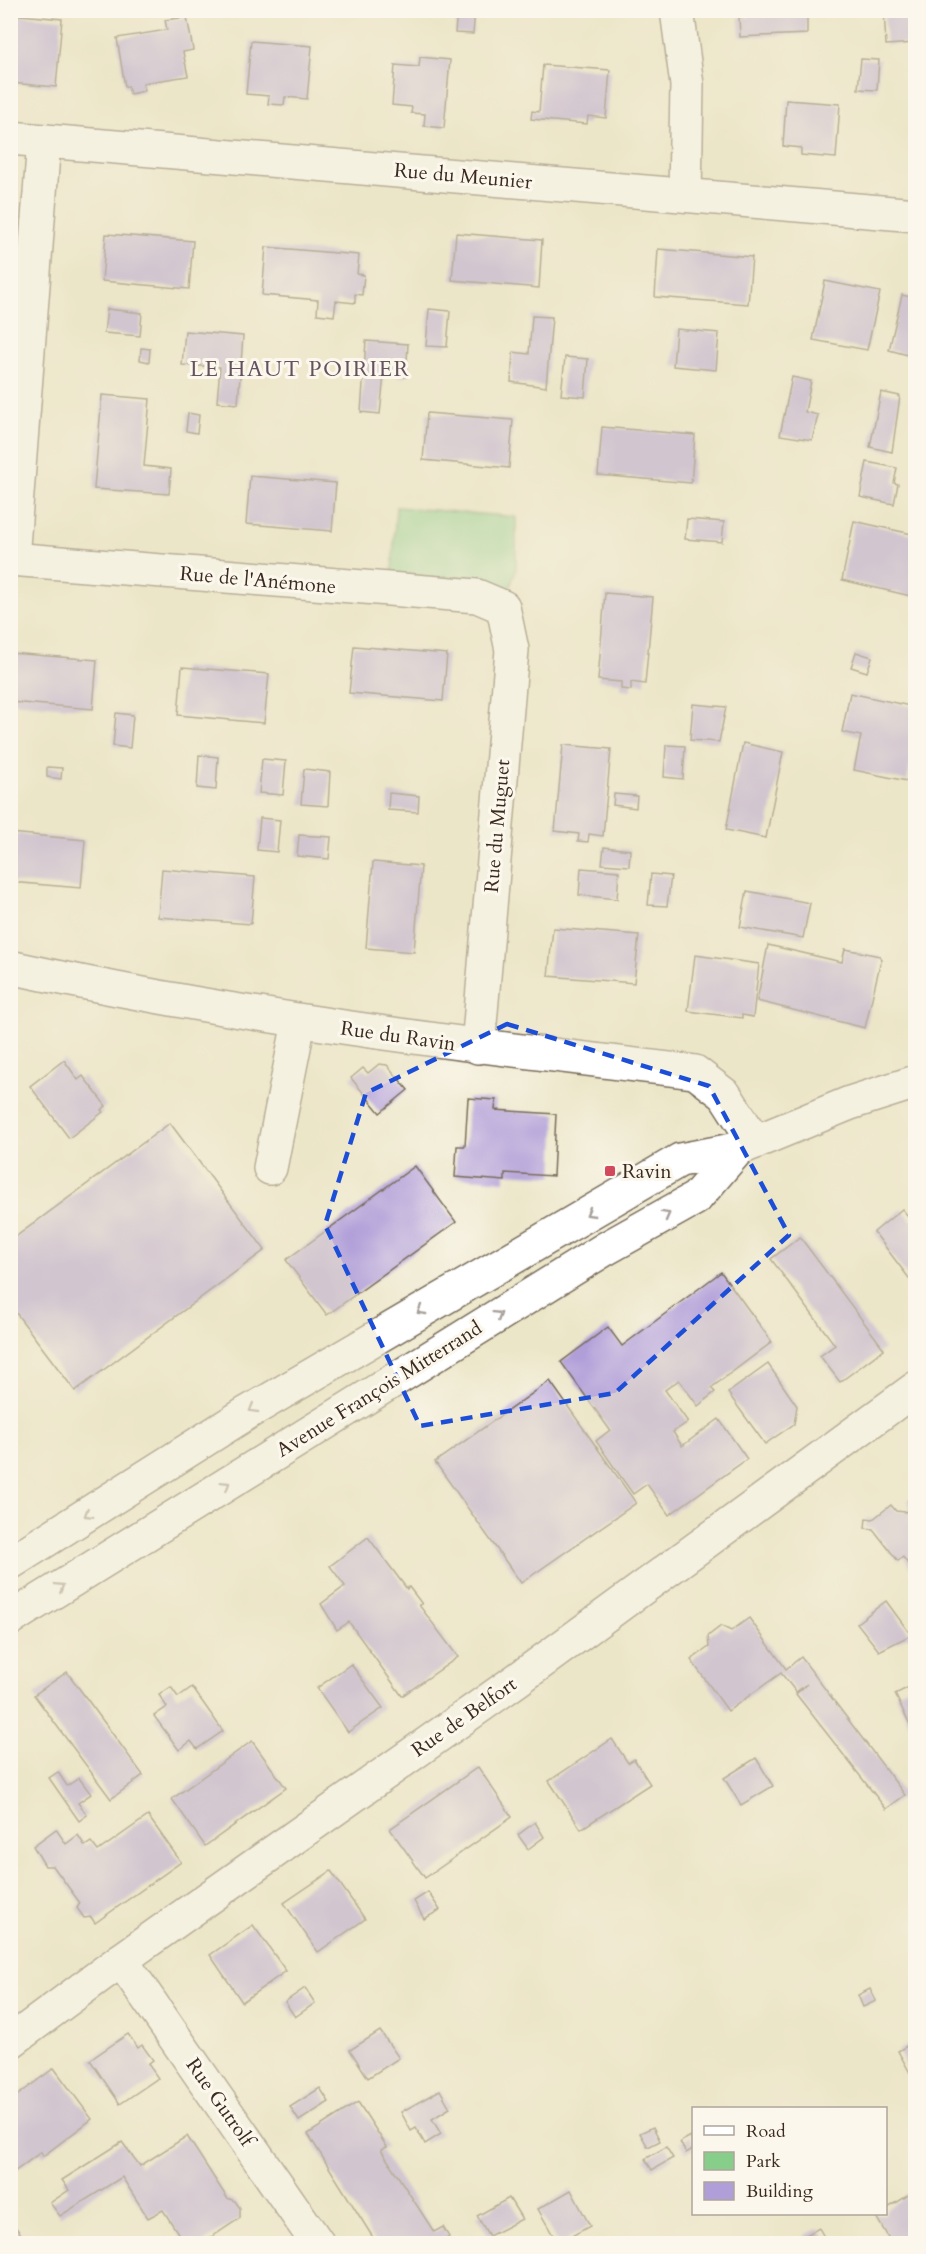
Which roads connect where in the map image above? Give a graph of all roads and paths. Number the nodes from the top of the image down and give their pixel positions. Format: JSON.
{"nodes":[{"id":1,"x":678,"y":10,"type":"edge"},
{"id":2,"x":10,"y":138,"type":"edge"},
{"id":3,"x":44,"y":141,"type":"junction"},
{"id":4,"x":685,"y":195,"type":"junction"},
{"id":5,"x":915,"y":215,"type":"edge"},
{"id":6,"x":11,"y":559,"type":"edge"},
{"id":7,"x":503,"y":607,"type":"joint"},
{"id":8,"x":10,"y":966,"type":"edge"},
{"id":9,"x":299,"y":1022,"type":"junction"},
{"id":10,"x":478,"y":1047,"type":"junction"},
{"id":11,"x":915,"y":1082,"type":"edge"},
{"id":12,"x":747,"y":1146,"type":"junction"},
{"id":13,"x":270,"y":1168,"type":"dead end"},
{"id":14,"x":915,"y":1388,"type":"edge"},
{"id":15,"x":10,"y":1563,"type":"edge"},
{"id":16,"x":10,"y":1619,"type":"edge"},
{"id":17,"x":121,"y":1960,"type":"junction"},
{"id":18,"x":10,"y":2042,"type":"edge"},
{"id":19,"x":318,"y":2244,"type":"edge"}],
"edges":[{"from":1,"to":4,"type":"street"},
{"from":2,"to":3,"type":"street","name":"Rue du Meunier"},
{"from":3,"to":4,"type":"street","name":"Rue du Meunier"},
{"from":3,"to":6,"type":"street"},
{"from":4,"to":5,"type":"street","name":"Rue du Meunier"},
{"from":6,"to":7,"type":"street","name":"Rue de l'Anémone"},
{"from":7,"to":10,"type":"street","name":"Rue du Muguet"},
{"from":8,"to":9,"type":"street","name":"Rue du Ravin"},
{"from":9,"to":10,"type":"street","name":"Rue du Ravin"},
{"from":9,"to":13,"type":"street"},
{"from":10,"to":12,"type":"street","name":"Rue du Ravin"},
{"from":11,"to":12,"type":"street","name":"Avenue François Mitterrand"},
{"from":12,"to":15,"type":"street","name":"Avenue François Mitterrand","one_way":true},
{"from":16,"to":12,"type":"street","name":"Avenue François Mitterrand","one_way":true},
{"from":14,"to":17,"type":"street","name":"Rue de Belfort"},
{"from":17,"to":18,"type":"street","name":"Rue de Belfort"},
{"from":17,"to":19,"type":"street","name":"Rue Gutrolf"}]}
